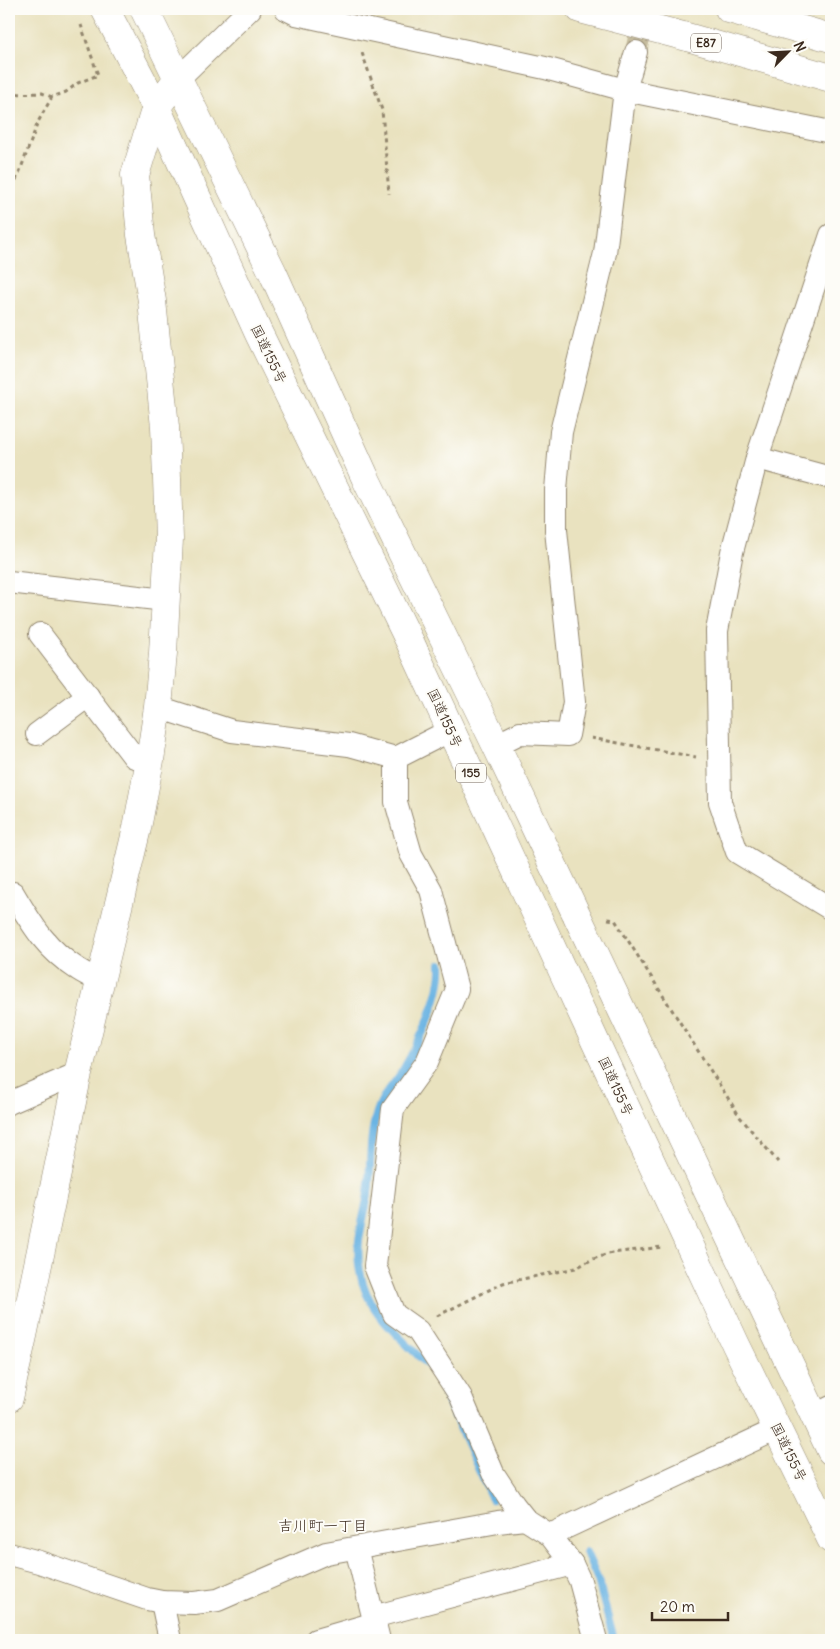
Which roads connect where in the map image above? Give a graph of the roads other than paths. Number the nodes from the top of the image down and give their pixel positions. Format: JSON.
{"nodes":[{"id":1,"x":105,"y":9,"type":"edge"},
{"id":2,"x":144,"y":9,"type":"edge"},
{"id":3,"x":250,"y":9,"type":"edge"},
{"id":4,"x":286,"y":9,"type":"edge"},
{"id":5,"x":580,"y":9,"type":"edge"},
{"id":6,"x":729,"y":9,"type":"edge"},
{"id":7,"x":831,"y":38,"type":"edge"},
{"id":8,"x":636,"y":52,"type":"tunnel mouth"},
{"id":9,"x":831,"y":78,"type":"edge"},
{"id":10,"x":178,"y":79,"type":"junction"},
{"id":11,"x":626,"y":90,"type":"junction"},
{"id":12,"x":156,"y":107,"type":"junction"},
{"id":13,"x":831,"y":132,"type":"edge"},
{"id":14,"x":831,"y":235,"type":"edge"},
{"id":15,"x":757,"y":458,"type":"junction"},
{"id":16,"x":831,"y":478,"type":"edge"},
{"id":17,"x":9,"y":582,"type":"edge"},
{"id":18,"x":166,"y":600,"type":"junction"},
{"id":19,"x":40,"y":634,"type":"dead end"},
{"id":20,"x":88,"y":696,"type":"junction"},
{"id":21,"x":158,"y":707,"type":"junction"},
{"id":22,"x":451,"y":730,"type":"junction"},
{"id":23,"x":37,"y":734,"type":"dead end"},
{"id":24,"x":496,"y":745,"type":"junction"},
{"id":25,"x":396,"y":758,"type":"junction"},
{"id":26,"x":150,"y":760,"type":"junction"},
{"id":27,"x":13,"y":893,"type":"dead end"},
{"id":28,"x":831,"y":909,"type":"edge"},
{"id":29,"x":101,"y":980,"type":"junction"},
{"id":30,"x":77,"y":1078,"type":"junction"},
{"id":31,"x":9,"y":1103,"type":"edge"},
{"id":32,"x":16,"y":1335,"type":"edge"},
{"id":33,"x":9,"y":1398,"type":"edge"},
{"id":34,"x":823,"y":1411,"type":"edge"},
{"id":35,"x":777,"y":1429,"type":"junction"},
{"id":36,"x":831,"y":1451,"type":"edge"},
{"id":37,"x":525,"y":1519,"type":"junction"},
{"id":38,"x":550,"y":1535,"type":"junction"},
{"id":39,"x":831,"y":1540,"type":"edge"},
{"id":40,"x":356,"y":1548,"type":"junction"},
{"id":41,"x":9,"y":1554,"type":"edge"},
{"id":42,"x":572,"y":1564,"type":"junction"},
{"id":43,"x":162,"y":1602,"type":"junction"},
{"id":44,"x":376,"y":1627,"type":"edge"},
{"id":45,"x":170,"y":1640,"type":"edge"},
{"id":46,"x":316,"y":1640,"type":"edge"},
{"id":47,"x":596,"y":1640,"type":"edge"}],
"edges":[{"from":1,"to":12,"type":"main road","name":"国道155号","number":"155"},
{"from":2,"to":10,"type":"main road","number":"155"},
{"from":3,"to":10,"type":"street"},
{"from":4,"to":11,"type":"street"},
{"from":5,"to":9,"type":"main road","number":"E87"},
{"from":6,"to":7,"type":"main road"},
{"from":8,"to":11,"type":"street"},
{"from":10,"to":12,"type":"main road"},
{"from":10,"to":24,"type":"main road","number":"155"},
{"from":11,"to":13,"type":"street"},
{"from":11,"to":24,"type":"street"},
{"from":12,"to":18,"type":"main road"},
{"from":12,"to":22,"type":"main road","name":"国道155号","number":"155"},
{"from":14,"to":15,"type":"street"},
{"from":15,"to":16,"type":"street"},
{"from":15,"to":28,"type":"street"},
{"from":17,"to":18,"type":"street"},
{"from":18,"to":21,"type":"main road"},
{"from":19,"to":20,"type":"street"},
{"from":20,"to":23,"type":"street"},
{"from":20,"to":26,"type":"street"},
{"from":21,"to":25,"type":"street"},
{"from":21,"to":26,"type":"main road"},
{"from":22,"to":25,"type":"street"},
{"from":22,"to":35,"type":"main road","name":"国道155号","number":"155"},
{"from":24,"to":34,"type":"main road","number":"155"},
{"from":25,"to":37,"type":"street"},
{"from":26,"to":29,"type":"main road"},
{"from":27,"to":29,"type":"street"},
{"from":29,"to":30,"type":"main road"},
{"from":30,"to":31,"type":"street"},
{"from":30,"to":32,"type":"main road"},
{"from":32,"to":33,"type":"main road"},
{"from":34,"to":36,"type":"main road","number":"155"},
{"from":35,"to":38,"type":"street"},
{"from":35,"to":39,"type":"main road","name":"国道155号","number":"155"},
{"from":37,"to":38,"type":"street"},
{"from":37,"to":40,"type":"street"},
{"from":38,"to":42,"type":"street"},
{"from":40,"to":43,"type":"street"},
{"from":40,"to":44,"type":"street"},
{"from":41,"to":43,"type":"street"},
{"from":42,"to":44,"type":"street"},
{"from":42,"to":47,"type":"street"},
{"from":43,"to":45,"type":"street"},
{"from":44,"to":46,"type":"street"}]}
